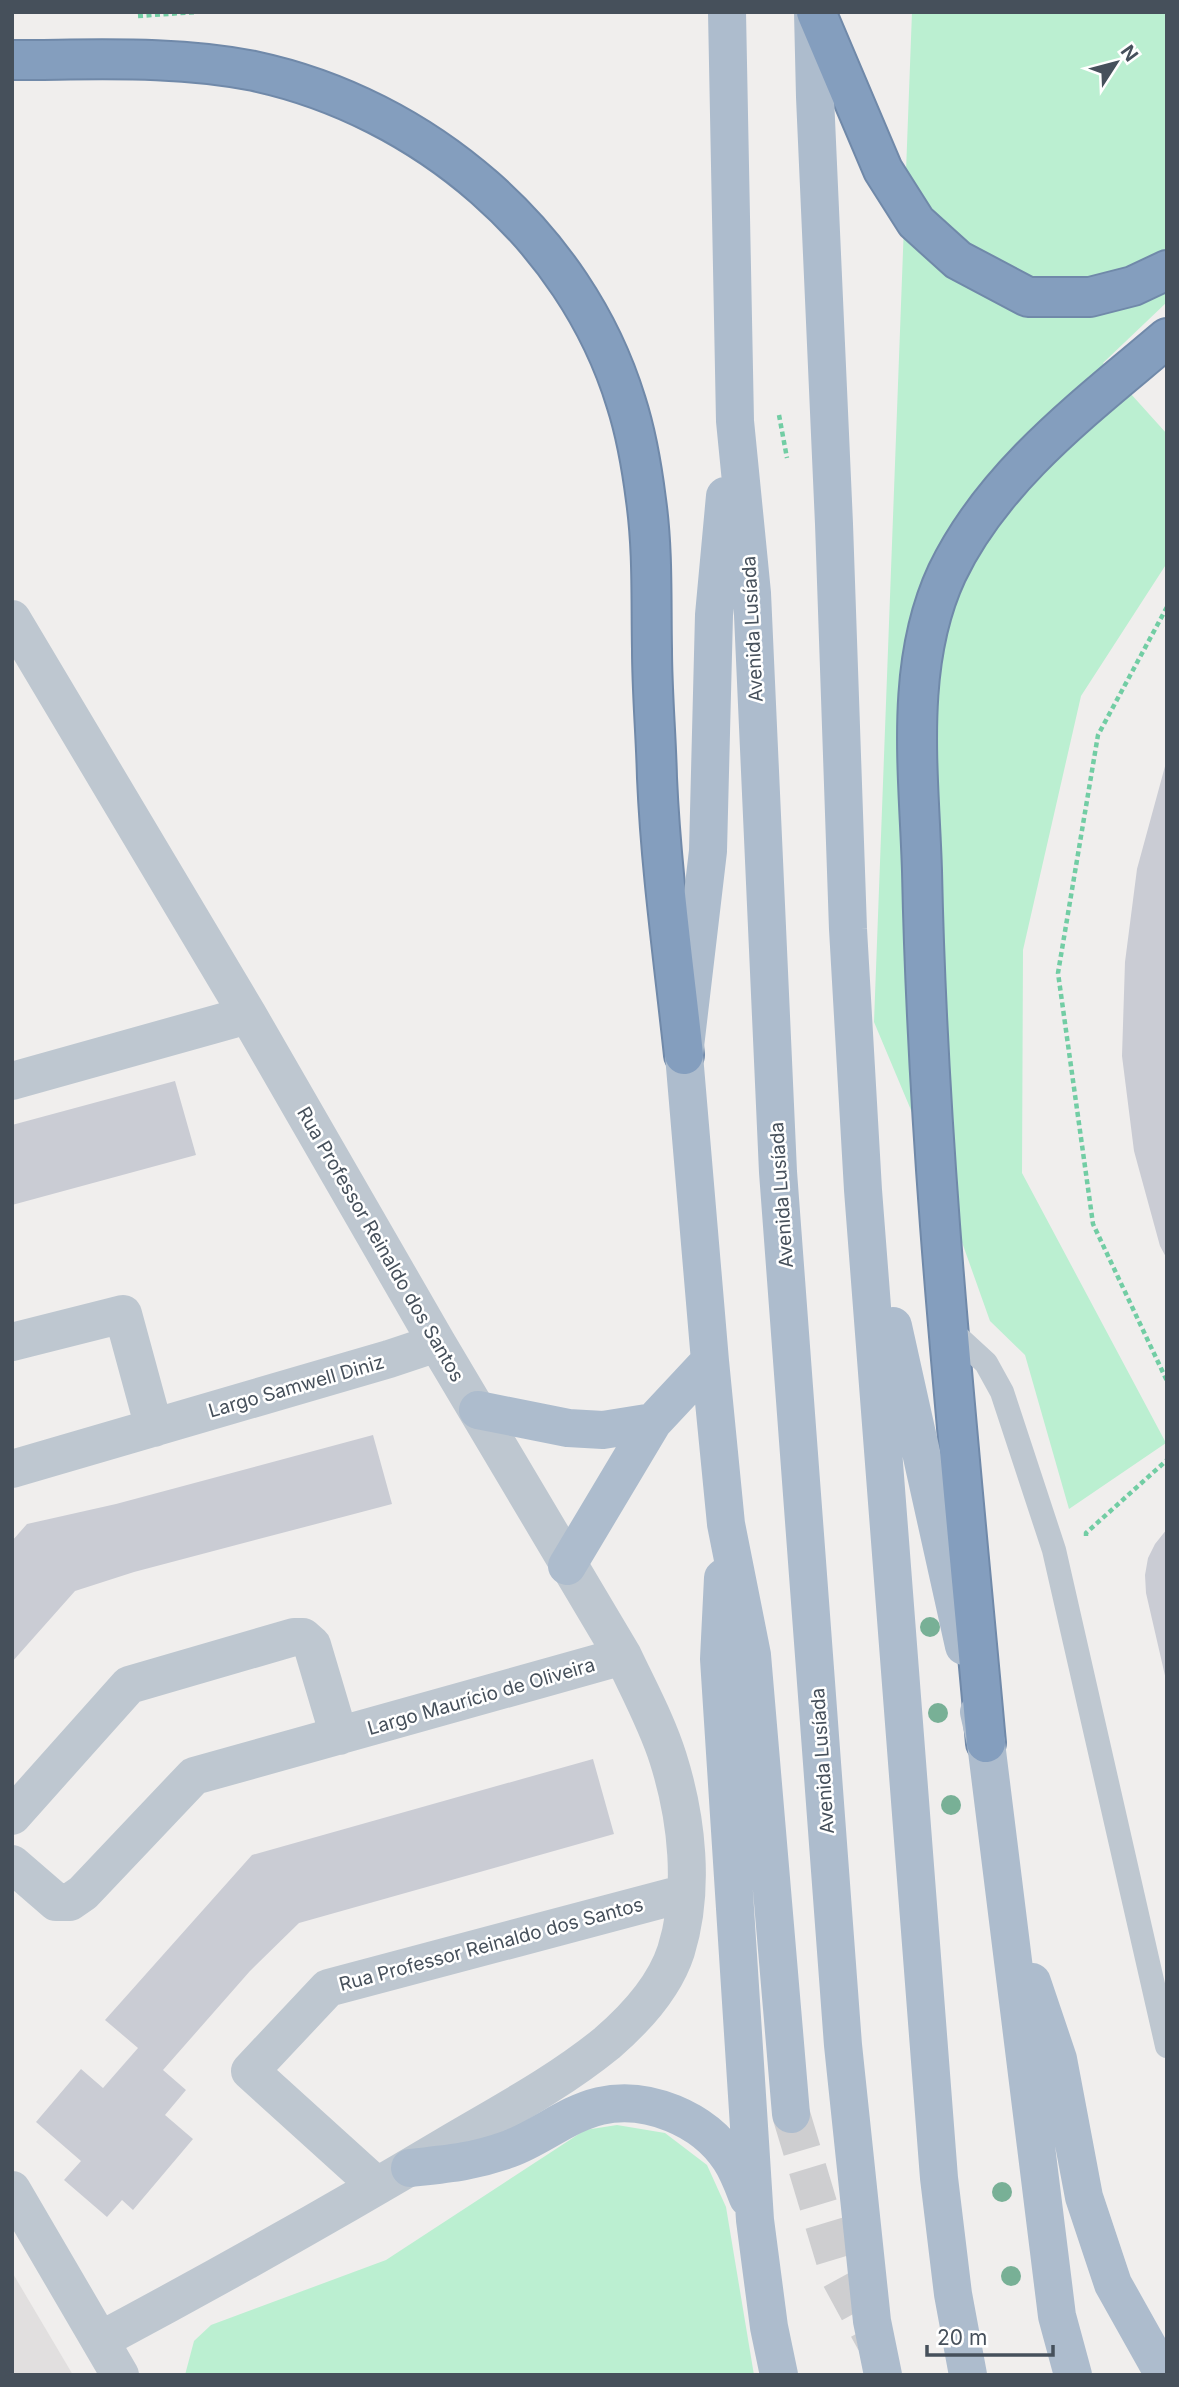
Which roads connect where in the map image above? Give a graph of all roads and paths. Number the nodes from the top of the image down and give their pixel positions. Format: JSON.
{"nodes":[{"id":1,"x":727,"y":12,"type":"edge"},
{"id":2,"x":815,"y":12,"type":"edge"},
{"id":3,"x":12,"y":60,"type":"edge"},
{"id":4,"x":1167,"y":270,"type":"edge"},
{"id":5,"x":1167,"y":338,"type":"edge"},
{"id":6,"x":735,"y":421,"type":"junction"},
{"id":7,"x":1167,"y":607,"type":"edge"},
{"id":8,"x":12,"y":619,"type":"edge"},
{"id":9,"x":26,"y":670,"type":"edge"},
{"id":10,"x":248,"y":1015,"type":"junction"},
{"id":11,"x":684,"y":1055,"type":"junction"},
{"id":12,"x":12,"y":1081,"type":"edge"},
{"id":13,"x":863,"y":1190,"type":"junction"},
{"id":14,"x":949,"y":1329,"type":"junction"},
{"id":15,"x":12,"y":1342,"type":"edge"},
{"id":16,"x":437,"y":1343,"type":"junction"},
{"id":17,"x":710,"y":1361,"type":"junction"},
{"id":18,"x":1167,"y":1381,"type":"edge"},
{"id":19,"x":478,"y":1410,"type":"junction"},
{"id":20,"x":653,"y":1422,"type":"junction"},
{"id":21,"x":154,"y":1428,"type":"junction"},
{"id":22,"x":1167,"y":1460,"type":"edge"},
{"id":23,"x":12,"y":1469,"type":"edge"},
{"id":24,"x":726,"y":1524,"type":"junction"},
{"id":25,"x":1089,"y":1547,"type":"dead end"},
{"id":26,"x":568,"y":1566,"type":"junction"},
{"id":27,"x":623,"y":1657,"type":"junction"},
{"id":28,"x":339,"y":1736,"type":"junction"},
{"id":29,"x":986,"y":1743,"type":"junction"},
{"id":30,"x":12,"y":1816,"type":"edge"},
{"id":31,"x":12,"y":1864,"type":"edge"},
{"id":32,"x":686,"y":1893,"type":"junction"},
{"id":33,"x":1005,"y":1903,"type":"junction"},
{"id":34,"x":1167,"y":2046,"type":"edge"},
{"id":35,"x":791,"y":2114,"type":"tunnel mouth"},
{"id":36,"x":410,"y":2168,"type":"junction"},
{"id":37,"x":377,"y":2186,"type":"junction"},
{"id":38,"x":12,"y":2190,"type":"edge"},
{"id":39,"x":755,"y":2220,"type":"junction"},
{"id":40,"x":769,"y":2327,"type":"junction"},
{"id":41,"x":101,"y":2340,"type":"junction"},
{"id":42,"x":120,"y":2375,"type":"edge"},
{"id":43,"x":779,"y":2375,"type":"edge"},
{"id":44,"x":786,"y":2375,"type":"edge"},
{"id":45,"x":883,"y":2375,"type":"edge"},
{"id":46,"x":968,"y":2375,"type":"edge"},
{"id":47,"x":1073,"y":2375,"type":"edge"},
{"id":48,"x":1164,"y":2375,"type":"edge"}],
"edges":[{"from":1,"to":6,"type":"main road","name":"Avenida Lusíada"},
{"from":2,"to":4,"type":"highway"},
{"from":2,"to":13,"type":"main road"},
{"from":3,"to":11,"type":"highway"},
{"from":5,"to":14,"type":"highway"},
{"from":6,"to":11,"type":"main road"},
{"from":6,"to":45,"type":"main road","name":"Avenida Lusíada"},
{"from":7,"to":18,"type":"path"},
{"from":8,"to":9,"type":"street","name":"Rua Professor Reinaldo dos Santos"},
{"from":9,"to":10,"type":"street","name":"Rua Professor Reinaldo dos Santos"},
{"from":10,"to":12,"type":"street"},
{"from":10,"to":16,"type":"street","name":"Rua Professor Reinaldo dos Santos"},
{"from":11,"to":17,"type":"main road"},
{"from":13,"to":29,"type":"main road"},
{"from":13,"to":46,"type":"main road"},
{"from":14,"to":29,"type":"highway"},
{"from":14,"to":34,"type":"lane"},
{"from":15,"to":21,"type":"street"},
{"from":16,"to":19,"type":"street","name":"Rua Professor Reinaldo dos Santos"},
{"from":16,"to":21,"type":"street","name":"Largo Samwell Diniz"},
{"from":17,"to":20,"type":"main road"},
{"from":17,"to":24,"type":"main road"},
{"from":19,"to":20,"type":"main road"},
{"from":19,"to":26,"type":"street","name":"Rua Professor Reinaldo dos Santos"},
{"from":20,"to":26,"type":"main road"},
{"from":21,"to":23,"type":"street","name":"Largo Samwell Diniz"},
{"from":22,"to":25,"type":"path"},
{"from":24,"to":35,"type":"main road"},
{"from":24,"to":39,"type":"main road"},
{"from":26,"to":27,"type":"street","name":"Rua Professor Reinaldo dos Santos"},
{"from":27,"to":28,"type":"street","name":"Largo Maurício de Oliveira"},
{"from":27,"to":32,"type":"street","name":"Rua Professor Reinaldo dos Santos"},
{"from":28,"to":30,"type":"street"},
{"from":28,"to":31,"type":"street","name":"Largo Maurício de Oliveira"},
{"from":29,"to":33,"type":"main road"},
{"from":32,"to":36,"type":"street","name":"Rua Professor Reinaldo dos Santos"},
{"from":32,"to":37,"type":"street","name":"Rua Professor Reinaldo dos Santos"},
{"from":33,"to":47,"type":"main road"},
{"from":33,"to":48,"type":"main road"},
{"from":36,"to":37,"type":"street","name":"Rua Professor Reinaldo dos Santos"},
{"from":36,"to":39,"type":"main road"},
{"from":37,"to":41,"type":"street","name":"Rua Professor Reinaldo dos Santos"},
{"from":38,"to":41,"type":"street"},
{"from":39,"to":40,"type":"main road"},
{"from":40,"to":43,"type":"main road"},
{"from":40,"to":44,"type":"main road"},
{"from":41,"to":42,"type":"street"}]}
